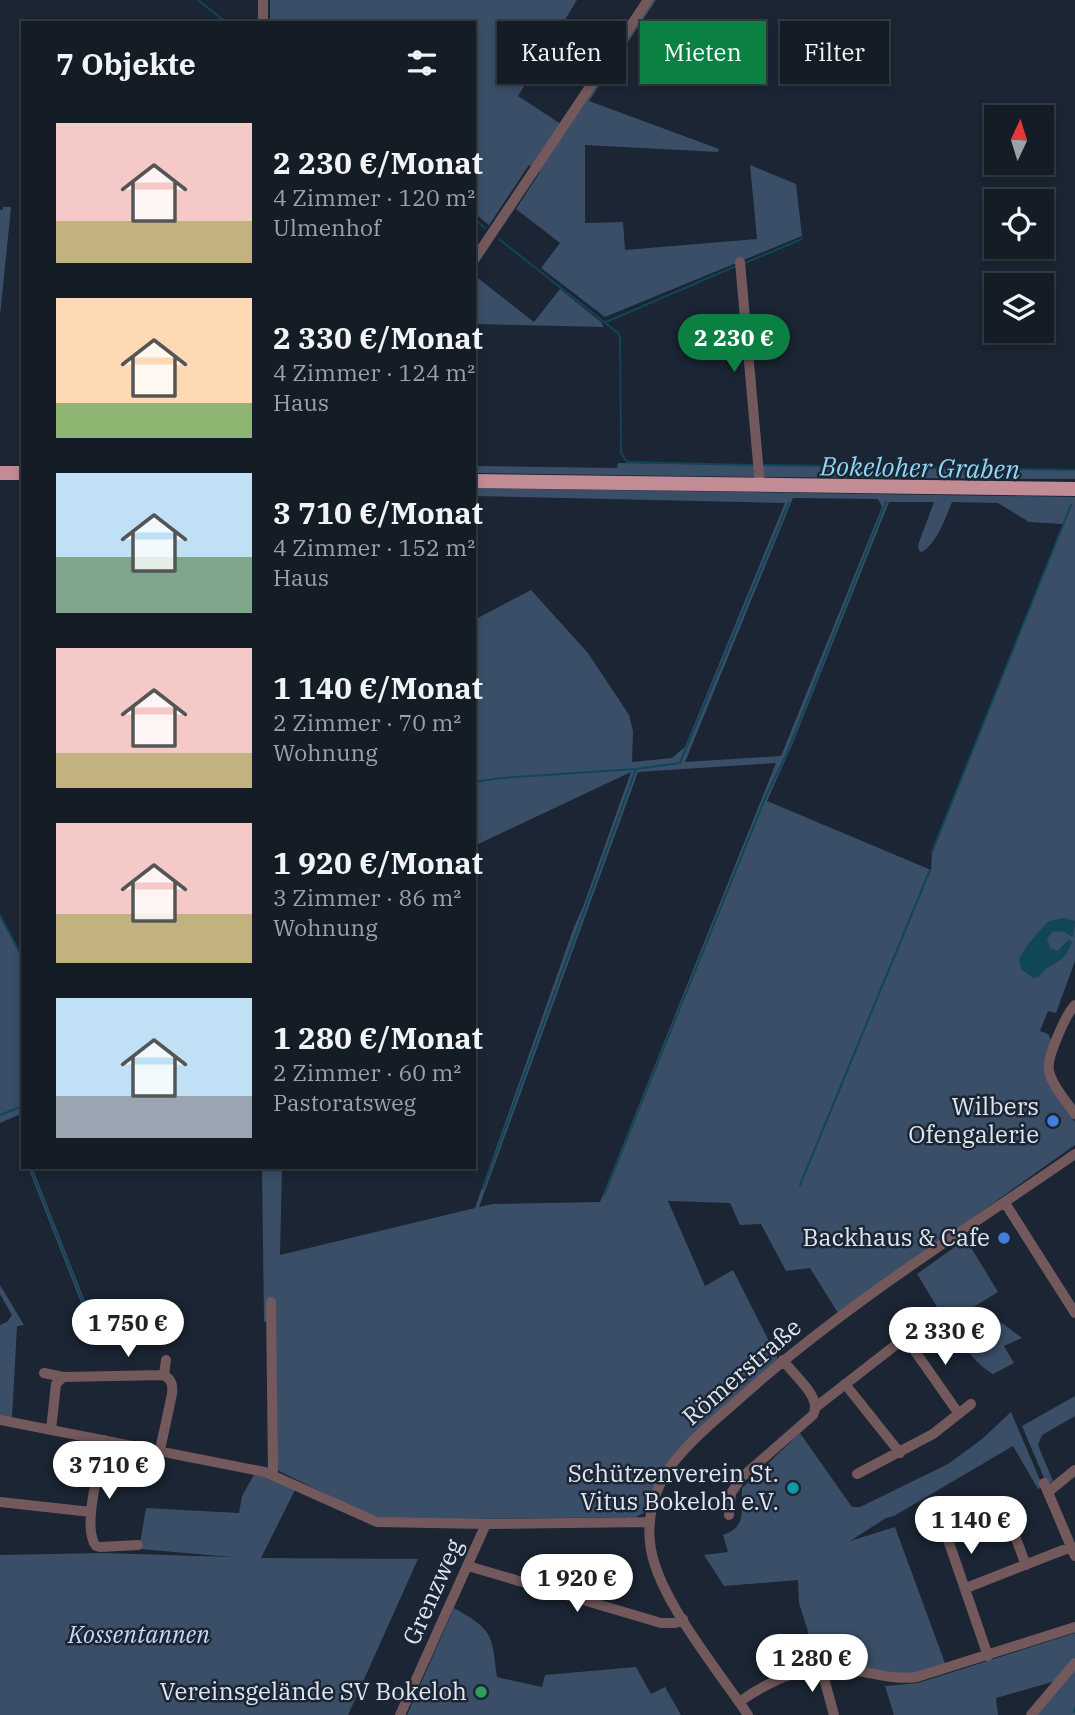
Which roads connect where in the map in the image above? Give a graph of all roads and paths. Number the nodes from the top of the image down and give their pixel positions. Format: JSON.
{"nodes":[{"id":1,"x":263,"y":0,"type":"edge"},
{"id":2,"x":648,"y":0,"type":"edge"},
{"id":3,"x":263,"y":21,"type":"edge"},
{"id":4,"x":476,"y":257,"type":"edge"},
{"id":5,"x":740,"y":261,"type":"dead end"},
{"id":6,"x":0,"y":473,"type":"edge"},
{"id":7,"x":21,"y":473,"type":"edge"},
{"id":8,"x":476,"y":481,"type":"edge"},
{"id":9,"x":760,"y":485,"type":"junction"},
{"id":10,"x":1075,"y":489,"type":"edge"},
{"id":11,"x":1075,"y":1005,"type":"edge"},
{"id":12,"x":1075,"y":1114,"type":"edge"},
{"id":13,"x":1075,"y":1154,"type":"edge"},
{"id":14,"x":1004,"y":1203,"type":"junction"},
{"id":15,"x":271,"y":1302,"type":"dead end"},
{"id":16,"x":938,"y":1312,"type":"dead end"},
{"id":17,"x":1075,"y":1313,"type":"edge"},
{"id":18,"x":905,"y":1337,"type":"junction"},
{"id":19,"x":166,"y":1360,"type":"dead end"},
{"id":20,"x":783,"y":1360,"type":"junction"},
{"id":21,"x":44,"y":1373,"type":"dead end"},
{"id":22,"x":164,"y":1375,"type":"junction"},
{"id":23,"x":63,"y":1377,"type":"junction"},
{"id":24,"x":845,"y":1384,"type":"junction"},
{"id":25,"x":971,"y":1404,"type":"dead end"},
{"id":26,"x":816,"y":1407,"type":"junction"},
{"id":27,"x":958,"y":1414,"type":"junction"},
{"id":28,"x":0,"y":1420,"type":"edge"},
{"id":29,"x":51,"y":1430,"type":"junction"},
{"id":30,"x":104,"y":1440,"type":"junction"},
{"id":31,"x":160,"y":1450,"type":"junction"},
{"id":32,"x":900,"y":1453,"type":"junction"},
{"id":33,"x":1075,"y":1470,"type":"edge"},
{"id":34,"x":273,"y":1474,"type":"junction"},
{"id":35,"x":858,"y":1474,"type":"dead end"},
{"id":36,"x":0,"y":1502,"type":"edge"},
{"id":37,"x":91,"y":1512,"type":"junction"},
{"id":38,"x":729,"y":1515,"type":"dead end"},
{"id":39,"x":650,"y":1522,"type":"junction"},
{"id":40,"x":486,"y":1524,"type":"junction"},
{"id":41,"x":138,"y":1545,"type":"dead end"},
{"id":42,"x":1073,"y":1551,"type":"edge"},
{"id":43,"x":1026,"y":1565,"type":"junction"},
{"id":44,"x":468,"y":1566,"type":"junction"},
{"id":45,"x":966,"y":1588,"type":"junction"},
{"id":46,"x":683,"y":1619,"type":"junction"},
{"id":47,"x":1075,"y":1627,"type":"edge"},
{"id":48,"x":988,"y":1656,"type":"junction"},
{"id":49,"x":1075,"y":1663,"type":"edge"},
{"id":50,"x":821,"y":1667,"type":"junction"},
{"id":51,"x":739,"y":1702,"type":"junction"},
{"id":52,"x":400,"y":1715,"type":"edge"},
{"id":53,"x":748,"y":1715,"type":"edge"},
{"id":54,"x":834,"y":1715,"type":"edge"},
{"id":55,"x":1031,"y":1715,"type":"edge"}],
"edges":[{"from":1,"to":3,"type":"street"},
{"from":2,"to":4,"type":"street"},
{"from":5,"to":9,"type":"street"},
{"from":6,"to":7,"type":"main road"},
{"from":8,"to":9,"type":"main road"},
{"from":9,"to":10,"type":"main road"},
{"from":11,"to":12,"type":"street"},
{"from":13,"to":14,"type":"street","name":"Römerstraße"},
{"from":14,"to":17,"type":"street"},
{"from":14,"to":20,"type":"street","name":"Römerstraße"},
{"from":15,"to":34,"type":"street"},
{"from":16,"to":18,"type":"street"},
{"from":18,"to":24,"type":"street"},
{"from":18,"to":27,"type":"street"},
{"from":19,"to":22,"type":"street"},
{"from":20,"to":26,"type":"street"},
{"from":20,"to":39,"type":"street","name":"Römerstraße"},
{"from":21,"to":23,"type":"street"},
{"from":22,"to":23,"type":"street"},
{"from":22,"to":31,"type":"street"},
{"from":23,"to":29,"type":"street"},
{"from":24,"to":26,"type":"street"},
{"from":24,"to":32,"type":"street"},
{"from":25,"to":27,"type":"street"},
{"from":26,"to":38,"type":"street"},
{"from":27,"to":32,"type":"street"},
{"from":28,"to":29,"type":"street"},
{"from":29,"to":30,"type":"street"},
{"from":30,"to":31,"type":"street"},
{"from":30,"to":37,"type":"street"},
{"from":31,"to":34,"type":"street"},
{"from":32,"to":35,"type":"street"},
{"from":33,"to":42,"type":"street"},
{"from":34,"to":40,"type":"street"},
{"from":36,"to":37,"type":"street"},
{"from":37,"to":41,"type":"street"},
{"from":39,"to":40,"type":"street"},
{"from":39,"to":46,"type":"street","name":"Römerstraße"},
{"from":40,"to":44,"type":"street","name":"Grenzweg"},
{"from":42,"to":43,"type":"street"},
{"from":43,"to":45,"type":"street"},
{"from":43,"to":45,"type":"street"},
{"from":44,"to":46,"type":"street"},
{"from":44,"to":52,"type":"street","name":"Grenzweg"},
{"from":45,"to":48,"type":"street"},
{"from":46,"to":51,"type":"street","name":"Römerstraße"},
{"from":47,"to":48,"type":"street"},
{"from":48,"to":50,"type":"street"},
{"from":49,"to":55,"type":"street"},
{"from":50,"to":51,"type":"street"},
{"from":50,"to":54,"type":"street"},
{"from":51,"to":53,"type":"street","name":"Römerstraße"}]}
